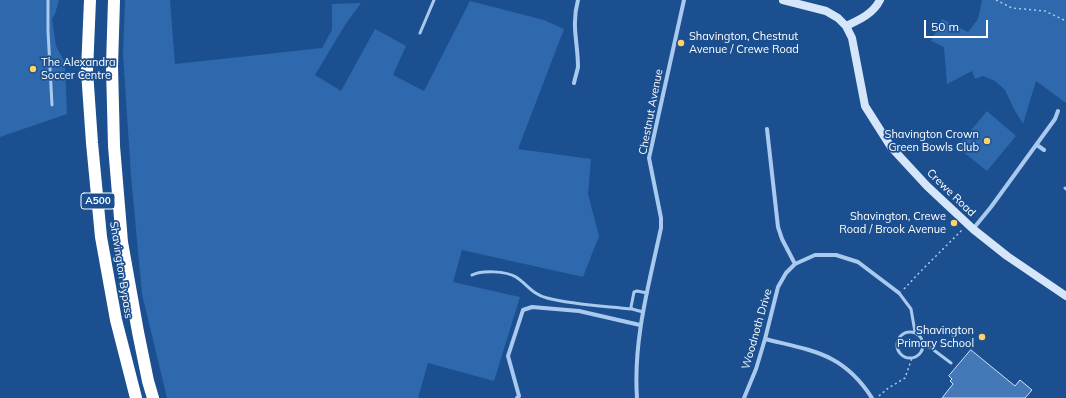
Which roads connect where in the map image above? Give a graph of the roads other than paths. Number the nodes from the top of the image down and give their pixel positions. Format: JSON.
{"nodes":[{"id":1,"x":48,"y":0,"type":"edge"},
{"id":2,"x":90,"y":0,"type":"edge"},
{"id":3,"x":114,"y":0,"type":"edge"},
{"id":4,"x":434,"y":0,"type":"edge"},
{"id":5,"x":578,"y":0,"type":"edge"},
{"id":6,"x":684,"y":0,"type":"edge"},
{"id":7,"x":783,"y":0,"type":"edge"},
{"id":8,"x":880,"y":0,"type":"edge"},
{"id":9,"x":803,"y":2,"type":"edge"},
{"id":10,"x":846,"y":26,"type":"junction"},
{"id":11,"x":420,"y":33,"type":"dead end"},
{"id":12,"x":574,"y":83,"type":"dead end"},
{"id":13,"x":52,"y":105,"type":"dead end"},
{"id":14,"x":1058,"y":111,"type":"dead end"},
{"id":15,"x":767,"y":129,"type":"dead end"},
{"id":16,"x":1037,"y":145,"type":"junction"},
{"id":17,"x":1044,"y":150,"type":"dead end"},
{"id":18,"x":970,"y":226,"type":"junction"},
{"id":19,"x":795,"y":264,"type":"junction"},
{"id":20,"x":472,"y":275,"type":"dead end"},
{"id":21,"x":647,"y":293,"type":"junction"},
{"id":22,"x":900,"y":293,"type":"joint"},
{"id":23,"x":1066,"y":296,"type":"edge"},
{"id":24,"x":632,"y":309,"type":"junction"},
{"id":25,"x":643,"y":312,"type":"junction"},
{"id":26,"x":640,"y":325,"type":"junction"},
{"id":27,"x":915,"y":332,"type":"junction"},
{"id":28,"x":765,"y":339,"type":"junction"},
{"id":29,"x":923,"y":345,"type":"junction"},
{"id":30,"x":950,"y":363,"type":"dead end"},
{"id":31,"x":136,"y":398,"type":"edge"},
{"id":32,"x":153,"y":398,"type":"edge"},
{"id":33,"x":517,"y":398,"type":"edge"},
{"id":34,"x":638,"y":398,"type":"edge"},
{"id":35,"x":744,"y":398,"type":"edge"},
{"id":36,"x":872,"y":398,"type":"edge"}],
"edges":[{"from":1,"to":13,"type":"lane"},
{"from":2,"to":31,"type":"highway","name":"Shavington Bypass","number":"A500"},
{"from":3,"to":32,"type":"highway","name":"Shavington Bypass","number":"A500"},
{"from":4,"to":11,"type":"lane"},
{"from":5,"to":12,"type":"street"},
{"from":6,"to":21,"type":"street","name":"Chestnut Avenue"},
{"from":7,"to":9,"type":"main road"},
{"from":8,"to":10,"type":"main road"},
{"from":9,"to":10,"type":"main road"},
{"from":10,"to":18,"type":"main road","name":"Crewe Road"},
{"from":14,"to":16,"type":"street"},
{"from":15,"to":19,"type":"street"},
{"from":16,"to":17,"type":"street"},
{"from":16,"to":18,"type":"street"},
{"from":18,"to":23,"type":"main road","name":"Crewe Road"},
{"from":19,"to":22,"type":"street"},
{"from":19,"to":28,"type":"street","name":"Woodnoth Drive"},
{"from":20,"to":24,"type":"lane"},
{"from":21,"to":24,"type":"lane"},
{"from":21,"to":25,"type":"street","name":"Chestnut Avenue"},
{"from":22,"to":27,"type":"lane"},
{"from":24,"to":25,"type":"lane"},
{"from":25,"to":26,"type":"street","name":"Chestnut Avenue"},
{"from":26,"to":33,"type":"street"},
{"from":26,"to":34,"type":"street","name":"Chestnut Avenue"},
{"from":27,"to":29,"type":"lane"},
{"from":27,"to":29,"type":"lane"},
{"from":28,"to":35,"type":"street","name":"Woodnoth Drive"},
{"from":28,"to":36,"type":"street"},
{"from":29,"to":30,"type":"lane"}]}
